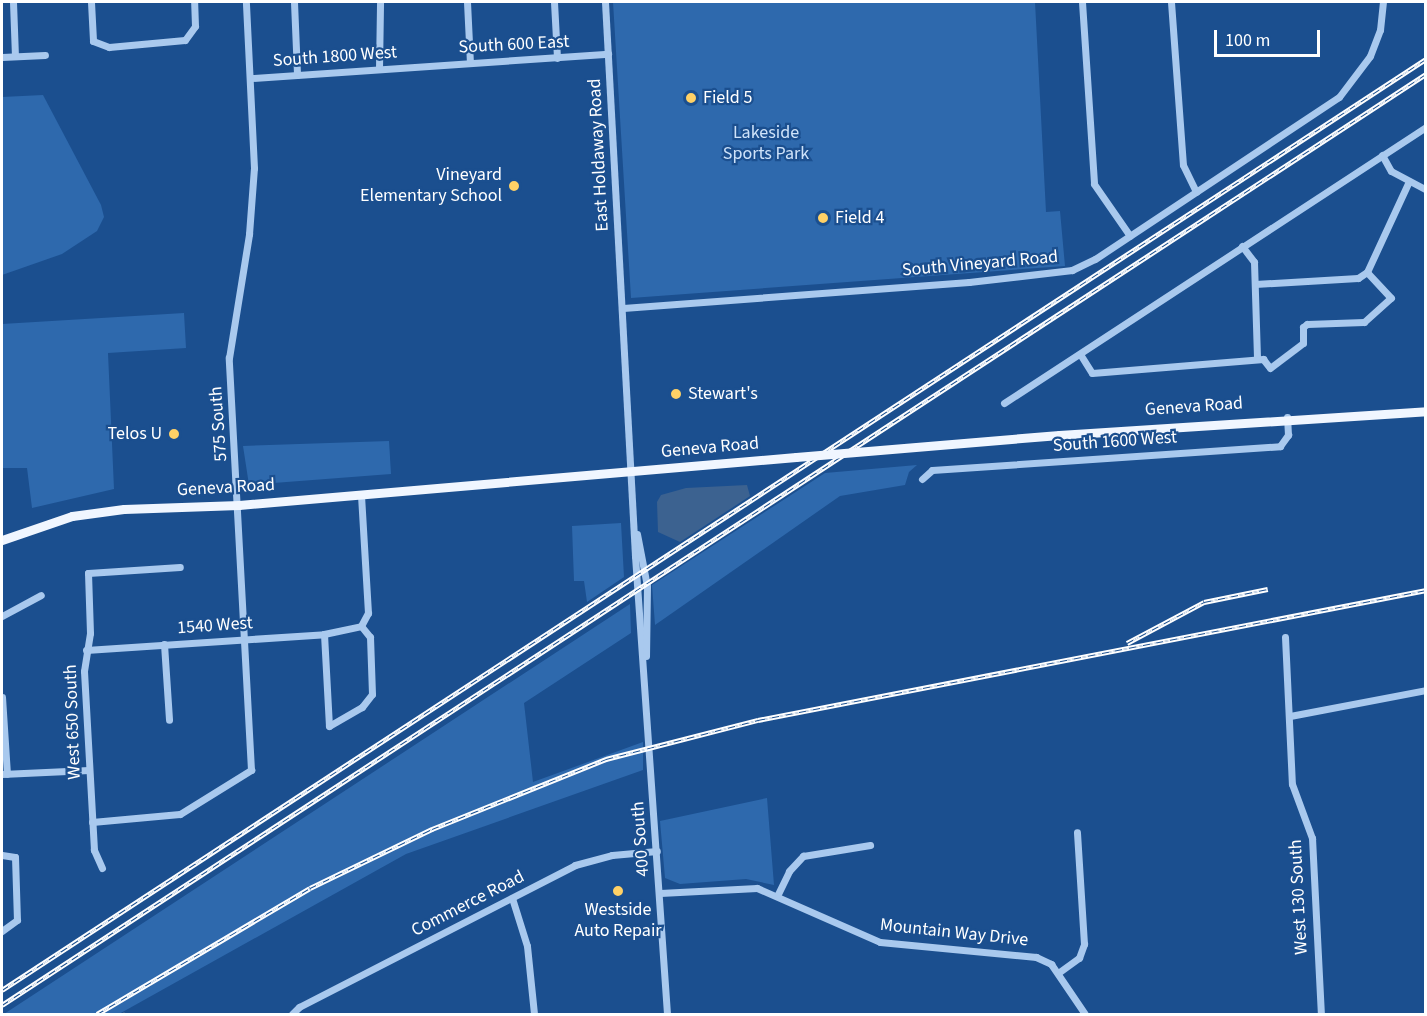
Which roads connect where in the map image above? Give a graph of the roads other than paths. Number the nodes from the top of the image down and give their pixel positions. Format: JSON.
{"nodes":[{"id":1,"x":13,"y":2,"type":"edge"},
{"id":2,"x":91,"y":2,"type":"edge"},
{"id":3,"x":194,"y":2,"type":"edge"},
{"id":4,"x":246,"y":2,"type":"edge"},
{"id":5,"x":294,"y":2,"type":"edge"},
{"id":6,"x":380,"y":2,"type":"edge"},
{"id":7,"x":467,"y":2,"type":"edge"},
{"id":8,"x":554,"y":2,"type":"edge"},
{"id":9,"x":605,"y":2,"type":"edge"},
{"id":10,"x":1082,"y":2,"type":"edge"},
{"id":11,"x":1171,"y":2,"type":"edge"},
{"id":12,"x":1383,"y":2,"type":"edge"},
{"id":13,"x":608,"y":54,"type":"junction"},
{"id":14,"x":45,"y":55,"type":"dead end"},
{"id":15,"x":15,"y":56,"type":"junction"},
{"id":16,"x":2,"y":57,"type":"edge"},
{"id":17,"x":557,"y":58,"type":"junction"},
{"id":18,"x":470,"y":63,"type":"junction"},
{"id":19,"x":421,"y":66,"type":"joint"},
{"id":20,"x":379,"y":69,"type":"junction"},
{"id":21,"x":297,"y":75,"type":"junction"},
{"id":22,"x":252,"y":78,"type":"junction"},
{"id":23,"x":1425,"y":127,"type":"edge"},
{"id":24,"x":1382,"y":155,"type":"junction"},
{"id":25,"x":1409,"y":181,"type":"junction"},
{"id":26,"x":1425,"y":190,"type":"edge"},
{"id":27,"x":1196,"y":192,"type":"junction"},
{"id":28,"x":1130,"y":236,"type":"junction"},
{"id":29,"x":1242,"y":246,"type":"junction"},
{"id":30,"x":1367,"y":272,"type":"junction"},
{"id":31,"x":1255,"y":284,"type":"junction"},
{"id":32,"x":623,"y":308,"type":"junction"},
{"id":33,"x":1080,"y":354,"type":"junction"},
{"id":34,"x":1257,"y":359,"type":"junction"},
{"id":35,"x":1004,"y":403,"type":"dead end"},
{"id":36,"x":1425,"y":411,"type":"edge"},
{"id":37,"x":1287,"y":417,"type":"junction"},
{"id":38,"x":633,"y":471,"type":"junction"},
{"id":39,"x":922,"y":479,"type":"dead end"},
{"id":40,"x":361,"y":495,"type":"junction"},
{"id":41,"x":239,"y":505,"type":"junction"},
{"id":42,"x":2,"y":540,"type":"edge"},
{"id":43,"x":180,"y":567,"type":"dead end"},
{"id":44,"x":41,"y":595,"type":"dead end"},
{"id":45,"x":2,"y":616,"type":"edge"},
{"id":46,"x":362,"y":626,"type":"junction"},
{"id":47,"x":324,"y":634,"type":"junction"},
{"id":48,"x":1285,"y":637,"type":"dead end"},
{"id":49,"x":246,"y":639,"type":"junction"},
{"id":50,"x":164,"y":644,"type":"junction"},
{"id":51,"x":86,"y":650,"type":"junction"},
{"id":52,"x":1425,"y":690,"type":"edge"},
{"id":53,"x":2,"y":697,"type":"edge"},
{"id":54,"x":1290,"y":716,"type":"junction"},
{"id":55,"x":169,"y":720,"type":"dead end"},
{"id":56,"x":89,"y":770,"type":"junction"},
{"id":57,"x":4,"y":774,"type":"edge"},
{"id":58,"x":92,"y":822,"type":"junction"},
{"id":59,"x":1077,"y":832,"type":"dead end"},
{"id":60,"x":870,"y":845,"type":"dead end"},
{"id":61,"x":657,"y":851,"type":"junction"},
{"id":62,"x":2,"y":855,"type":"edge"},
{"id":63,"x":102,"y":868,"type":"dead end"},
{"id":64,"x":660,"y":893,"type":"junction"},
{"id":65,"x":778,"y":894,"type":"junction"},
{"id":66,"x":512,"y":898,"type":"junction"},
{"id":67,"x":2,"y":931,"type":"edge"},
{"id":68,"x":1058,"y":973,"type":"junction"},
{"id":69,"x":292,"y":1014,"type":"edge"},
{"id":70,"x":534,"y":1014,"type":"edge"},
{"id":71,"x":667,"y":1014,"type":"edge"},
{"id":72,"x":1085,"y":1014,"type":"edge"},
{"id":73,"x":1321,"y":1014,"type":"edge"}],
"edges":[{"from":1,"to":15,"type":"street"},
{"from":2,"to":3,"type":"street"},
{"from":4,"to":22,"type":"street","name":"575 South"},
{"from":5,"to":21,"type":"street"},
{"from":6,"to":20,"type":"street"},
{"from":7,"to":18,"type":"street"},
{"from":8,"to":17,"type":"street"},
{"from":9,"to":13,"type":"street","name":"East Holdaway Road"},
{"from":10,"to":28,"type":"street"},
{"from":11,"to":27,"type":"street"},
{"from":12,"to":27,"type":"street","name":"South Vineyard Road"},
{"from":13,"to":17,"type":"street","name":"South 600 East"},
{"from":13,"to":32,"type":"street","name":"East Holdaway Road"},
{"from":14,"to":15,"type":"street"},
{"from":15,"to":16,"type":"street"},
{"from":17,"to":18,"type":"street","name":"South 600 East"},
{"from":18,"to":19,"type":"street","name":"South 600 East"},
{"from":19,"to":20,"type":"street","name":"South 1800 West"},
{"from":20,"to":21,"type":"street","name":"South 1800 West"},
{"from":21,"to":22,"type":"street","name":"South 1800 West"},
{"from":22,"to":41,"type":"street","name":"575 South"},
{"from":23,"to":24,"type":"street"},
{"from":24,"to":25,"type":"street"},
{"from":24,"to":29,"type":"street"},
{"from":25,"to":26,"type":"street"},
{"from":25,"to":30,"type":"street"},
{"from":27,"to":28,"type":"street","name":"South Vineyard Road"},
{"from":28,"to":32,"type":"street","name":"South Vineyard Road"},
{"from":29,"to":31,"type":"street"},
{"from":29,"to":33,"type":"street"},
{"from":30,"to":31,"type":"street"},
{"from":30,"to":34,"type":"street"},
{"from":31,"to":34,"type":"street"},
{"from":32,"to":38,"type":"street","name":"400 South"},
{"from":33,"to":34,"type":"street"},
{"from":33,"to":35,"type":"street"},
{"from":36,"to":37,"type":"main road","name":"Geneva Road"},
{"from":37,"to":38,"type":"main road","name":"Geneva Road","bridge":true},
{"from":37,"to":39,"type":"street","name":"South 1600 West"},
{"from":38,"to":40,"type":"main road","name":"Geneva Road"},
{"from":38,"to":61,"type":"street","name":"400 South"},
{"from":40,"to":41,"type":"main road","name":"Geneva Road"},
{"from":40,"to":46,"type":"street"},
{"from":41,"to":42,"type":"main road","name":"Geneva Road"},
{"from":41,"to":49,"type":"street","name":"575 South"},
{"from":43,"to":51,"type":"street","name":"West 650 South"},
{"from":44,"to":45,"type":"street"},
{"from":46,"to":47,"type":"street","name":"1540 West"},
{"from":46,"to":47,"type":"street"},
{"from":47,"to":49,"type":"street","name":"1540 West"},
{"from":48,"to":54,"type":"street","name":"West 130 South"},
{"from":49,"to":50,"type":"street","name":"1540 West"},
{"from":49,"to":58,"type":"street","name":"575 South"},
{"from":50,"to":51,"type":"street","name":"1540 West"},
{"from":50,"to":55,"type":"street"},
{"from":51,"to":56,"type":"street","name":"West 650 South"},
{"from":52,"to":54,"type":"street"},
{"from":53,"to":57,"type":"street"},
{"from":54,"to":73,"type":"street","name":"West 130 South"},
{"from":56,"to":57,"type":"street"},
{"from":56,"to":58,"type":"street","name":"West 650 South"},
{"from":58,"to":63,"type":"street","name":"West 650 South"},
{"from":59,"to":68,"type":"street"},
{"from":60,"to":65,"type":"street"},
{"from":61,"to":64,"type":"street","name":"400 South"},
{"from":61,"to":66,"type":"street","name":"Commerce Road"},
{"from":62,"to":67,"type":"street"},
{"from":64,"to":65,"type":"street","name":"Mountain Way Drive"},
{"from":64,"to":71,"type":"street","name":"400 South"},
{"from":65,"to":68,"type":"street","name":"Mountain Way Drive"},
{"from":66,"to":69,"type":"street","name":"Commerce Road"},
{"from":66,"to":70,"type":"street"},
{"from":68,"to":72,"type":"street","name":"Mountain Way Drive"}]}
